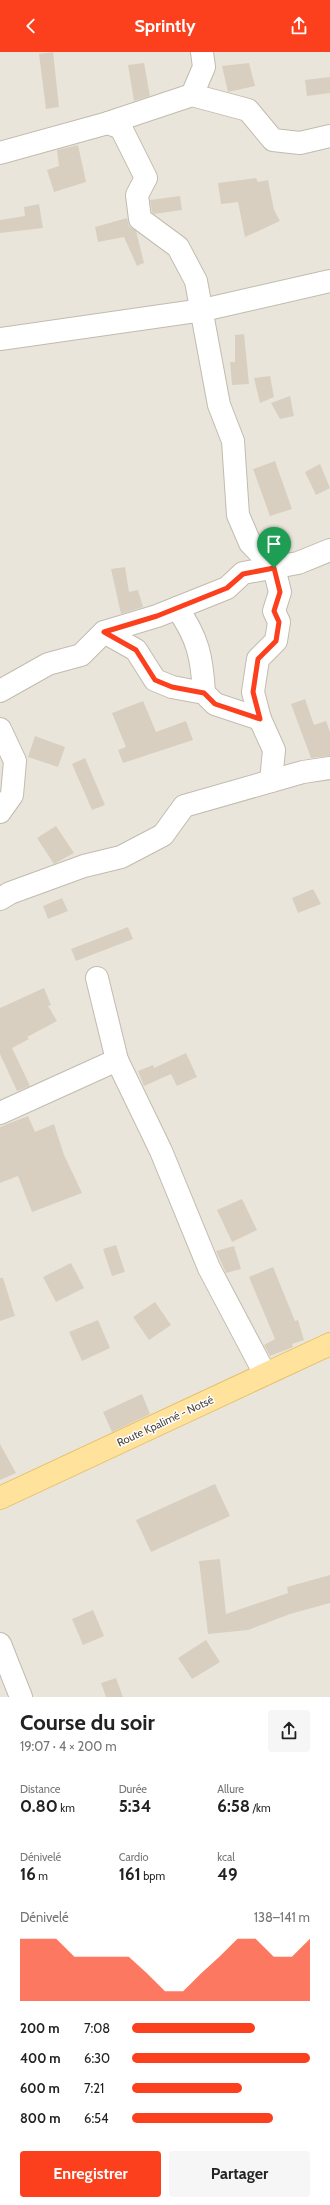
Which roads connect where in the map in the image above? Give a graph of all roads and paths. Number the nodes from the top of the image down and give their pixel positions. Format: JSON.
{"nodes":[{"id":1,"x":202,"y":52,"type":"edge"},
{"id":2,"x":192,"y":95,"type":"junction"},
{"id":3,"x":149,"y":109,"type":"junction"},
{"id":4,"x":108,"y":123,"type":"junction"},
{"id":5,"x":330,"y":136,"type":"edge"},
{"id":6,"x":130,"y":145,"type":"junction"},
{"id":7,"x":0,"y":153,"type":"edge"},
{"id":8,"x":330,"y":282,"type":"edge"},
{"id":9,"x":203,"y":310,"type":"junction"},
{"id":10,"x":0,"y":339,"type":"edge"},
{"id":11,"x":330,"y":550,"type":"edge"},
{"id":12,"x":274,"y":568,"type":"junction"},
{"id":13,"x":177,"y":608,"type":"junction"},
{"id":14,"x":104,"y":632,"type":"junction"},
{"id":15,"x":0,"y":691,"type":"edge"},
{"id":16,"x":204,"y":693,"type":"junction"},
{"id":17,"x":260,"y":719,"type":"junction"},
{"id":18,"x":0,"y":729,"type":"edge"},
{"id":19,"x":330,"y":768,"type":"edge"},
{"id":20,"x":271,"y":781,"type":"junction"},
{"id":21,"x":0,"y":812,"type":"edge"},
{"id":22,"x":0,"y":899,"type":"edge"},
{"id":23,"x":97,"y":978,"type":"dead end"},
{"id":24,"x":117,"y":1060,"type":"junction"},
{"id":25,"x":0,"y":1113,"type":"edge"},
{"id":26,"x":330,"y":1344,"type":"edge"},
{"id":27,"x":266,"y":1374,"type":"junction"},
{"id":28,"x":0,"y":1498,"type":"edge"},
{"id":29,"x":0,"y":1644,"type":"edge"},
{"id":30,"x":21,"y":1697,"type":"edge"}],
"edges":[{"from":1,"to":2,"type":"street"},
{"from":2,"to":3,"type":"street"},
{"from":2,"to":5,"type":"street"},
{"from":3,"to":4,"type":"street"},
{"from":3,"to":6,"type":"street"},
{"from":4,"to":6,"type":"street"},
{"from":4,"to":7,"type":"street"},
{"from":6,"to":9,"type":"street"},
{"from":8,"to":9,"type":"street"},
{"from":9,"to":10,"type":"street"},
{"from":9,"to":12,"type":"street"},
{"from":11,"to":12,"type":"street"},
{"from":12,"to":13,"type":"street"},
{"from":12,"to":17,"type":"street"},
{"from":13,"to":14,"type":"street"},
{"from":13,"to":16,"type":"street"},
{"from":14,"to":15,"type":"street"},
{"from":14,"to":16,"type":"street"},
{"from":16,"to":17,"type":"street"},
{"from":17,"to":20,"type":"street"},
{"from":18,"to":21,"type":"street"},
{"from":19,"to":20,"type":"street"},
{"from":20,"to":22,"type":"street"},
{"from":23,"to":24,"type":"street"},
{"from":24,"to":25,"type":"street"},
{"from":24,"to":27,"type":"street"},
{"from":26,"to":27,"type":"main road","name":"Route Kpalimé - Notsé"},
{"from":27,"to":28,"type":"main road","name":"Route Kpalimé - Notsé"},
{"from":29,"to":30,"type":"street"}]}
